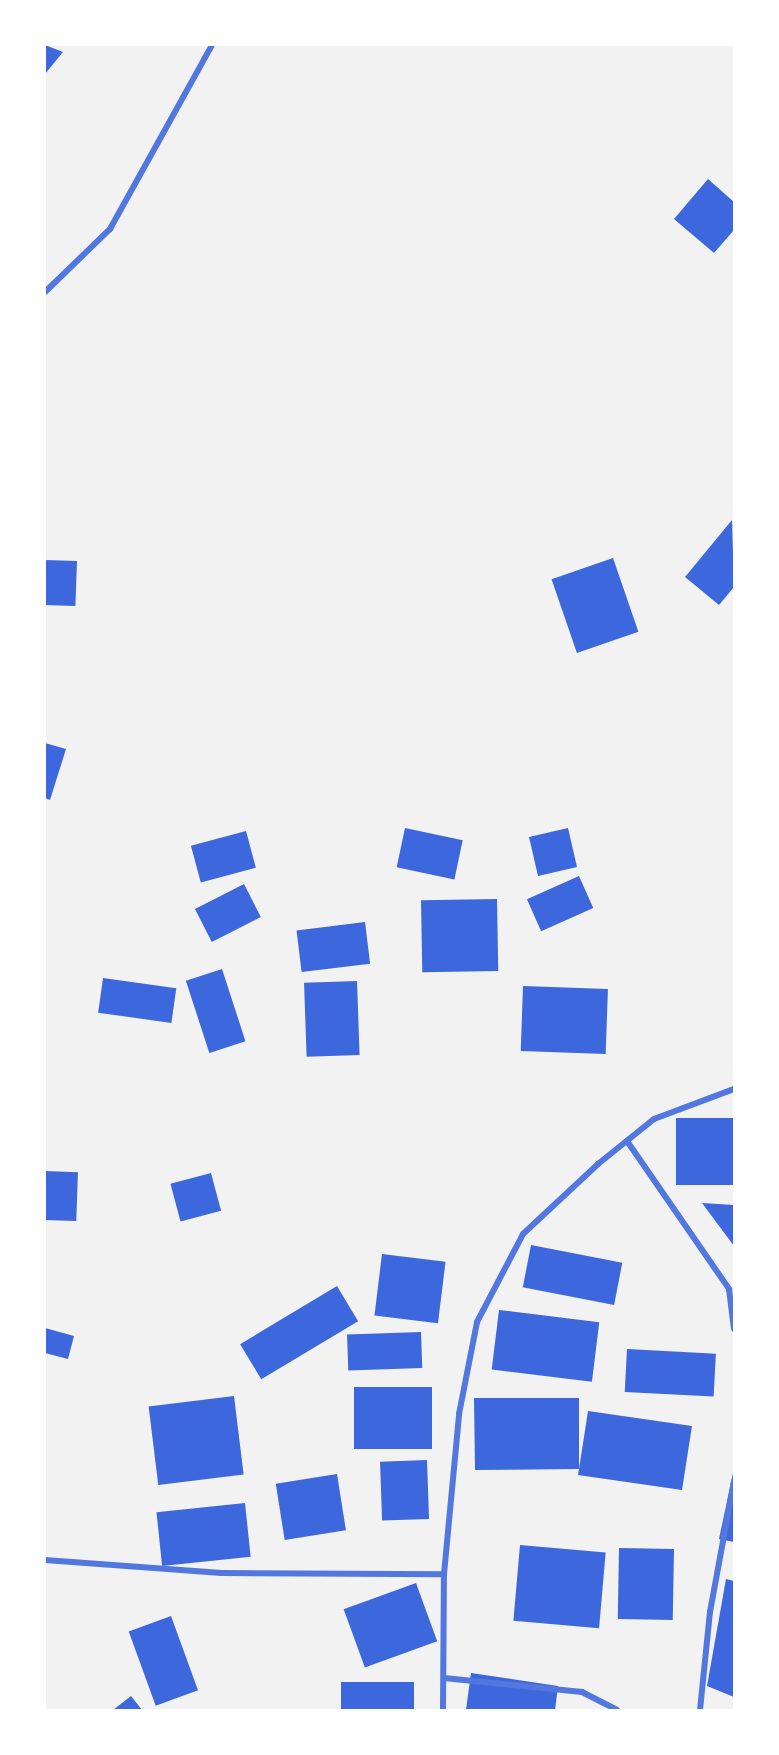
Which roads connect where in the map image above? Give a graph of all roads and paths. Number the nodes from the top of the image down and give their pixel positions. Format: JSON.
{"nodes":[{"id":1,"x":212,"y":45,"type":"edge"},
{"id":2,"x":45,"y":292,"type":"edge"},
{"id":3,"x":734,"y":1089,"type":"edge"},
{"id":4,"x":627,"y":1141,"type":"junction"},
{"id":5,"x":734,"y":1329,"type":"edge"},
{"id":6,"x":734,"y":1481,"type":"edge"},
{"id":7,"x":45,"y":1560,"type":"edge"},
{"id":8,"x":444,"y":1574,"type":"junction"},
{"id":9,"x":444,"y":1678,"type":"junction"},
{"id":10,"x":443,"y":1710,"type":"edge"},
{"id":11,"x":617,"y":1710,"type":"edge"},
{"id":12,"x":700,"y":1710,"type":"edge"}],
"edges":[{"from":1,"to":2,"type":"street"},
{"from":3,"to":4,"type":"street"},
{"from":4,"to":5,"type":"street"},
{"from":4,"to":8,"type":"street"},
{"from":6,"to":12,"type":"street"},
{"from":7,"to":8,"type":"street"},
{"from":8,"to":9,"type":"street"},
{"from":9,"to":10,"type":"street"},
{"from":9,"to":11,"type":"street"}]}
